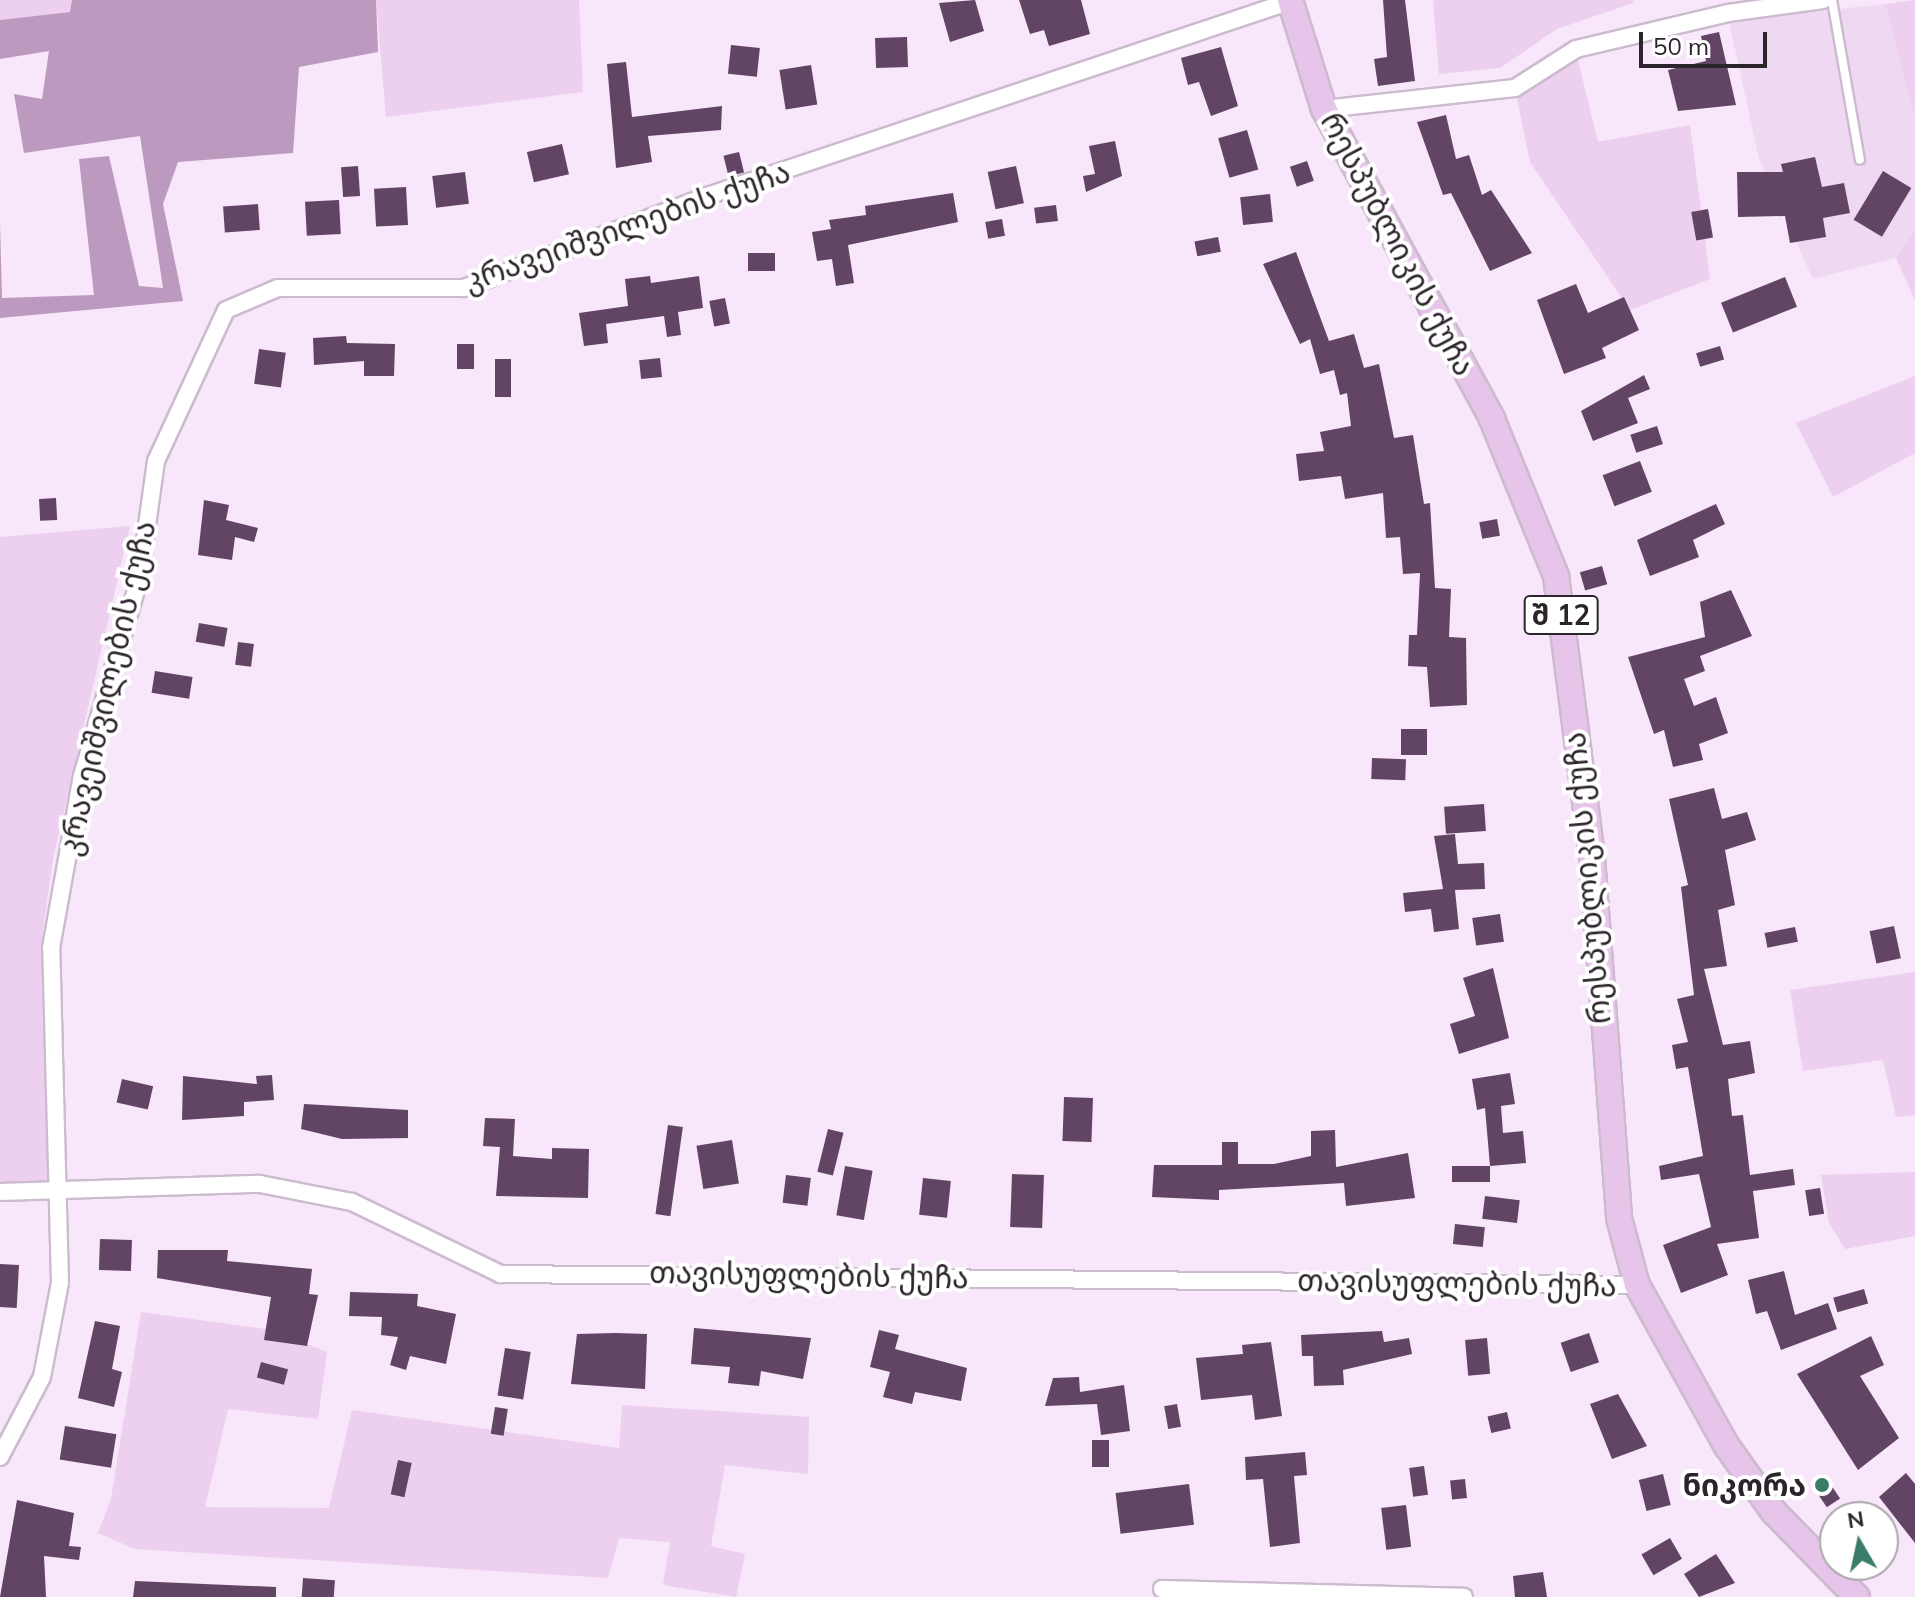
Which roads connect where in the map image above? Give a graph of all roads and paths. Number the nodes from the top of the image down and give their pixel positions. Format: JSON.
{"nodes":[{"id":1,"x":1290,"y":0,"type":"edge"},
{"id":2,"x":1823,"y":0,"type":"edge"},
{"id":3,"x":1832,"y":0,"type":"edge"},
{"id":4,"x":1324,"y":109,"type":"junction"},
{"id":5,"x":1860,"y":160,"type":"dead end"},
{"id":6,"x":59,"y":1191,"type":"junction"},
{"id":7,"x":0,"y":1192,"type":"edge"},
{"id":8,"x":1637,"y":1285,"type":"junction"},
{"id":9,"x":0,"y":1457,"type":"edge"},
{"id":10,"x":1162,"y":1589,"type":"dead end"},
{"id":11,"x":1464,"y":1597,"type":"edge"},
{"id":12,"x":1857,"y":1597,"type":"edge"}],
"edges":[{"from":1,"to":4,"type":"main road","name":"რესპუბლიკის ქუჩა","number":"შ 12"},
{"from":1,"to":6,"type":"street","name":"კრავეიშვილების ქუჩა"},
{"from":2,"to":4,"type":"street"},
{"from":3,"to":5,"type":"lane"},
{"from":4,"to":8,"type":"main road","name":"რესპუბლიკის ქუჩა","number":"შ 12"},
{"from":6,"to":7,"type":"street","name":"თავისუფლების ქუჩა"},
{"from":6,"to":8,"type":"street","name":"თავისუფლების ქუჩა"},
{"from":6,"to":9,"type":"street","name":"კრავეიშვილების ქუჩა"},
{"from":8,"to":12,"type":"main road","name":"რესპუბლიკის ქუჩა"},
{"from":10,"to":11,"type":"street"}]}
